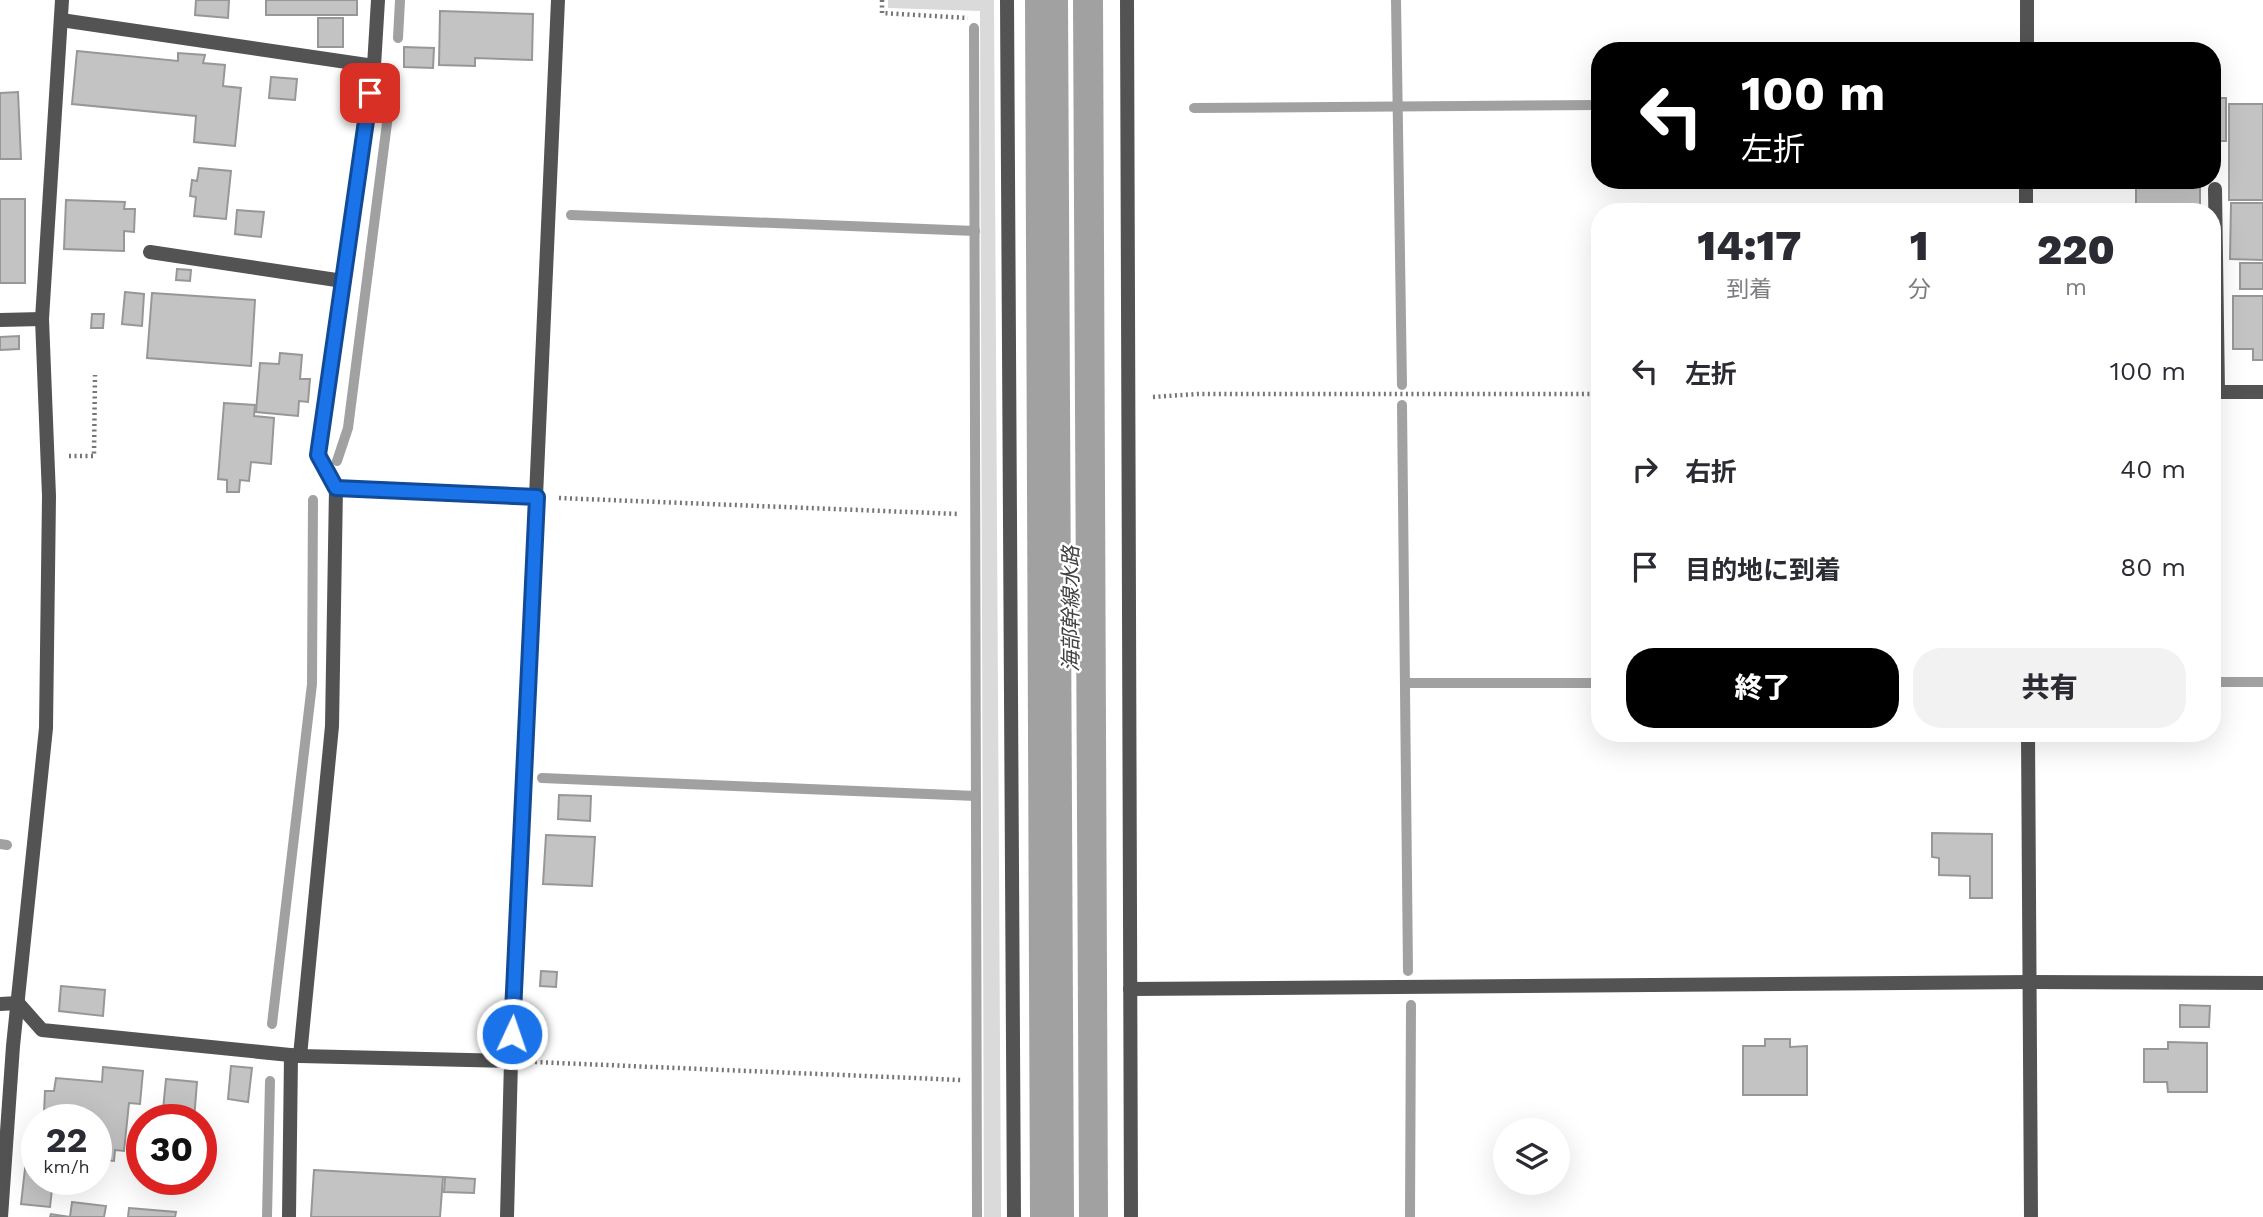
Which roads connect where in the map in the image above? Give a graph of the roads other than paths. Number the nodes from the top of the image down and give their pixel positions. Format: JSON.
{"nodes":[{"id":1,"x":62,"y":0,"type":"edge"},
{"id":2,"x":378,"y":0,"type":"edge"},
{"id":3,"x":558,"y":0,"type":"edge"},
{"id":4,"x":1007,"y":0,"type":"edge"},
{"id":5,"x":1127,"y":0,"type":"edge"},
{"id":6,"x":2027,"y":0,"type":"edge"},
{"id":7,"x":61,"y":20,"type":"junction"},
{"id":8,"x":2027,"y":42,"type":"edge"},
{"id":9,"x":374,"y":66,"type":"junction"},
{"id":10,"x":2215,"y":189,"type":"dead end"},
{"id":11,"x":2215,"y":203,"type":"edge"},
{"id":12,"x":150,"y":252,"type":"dead end"},
{"id":13,"x":343,"y":281,"type":"junction"},
{"id":14,"x":42,"y":319,"type":"junction"},
{"id":15,"x":0,"y":320,"type":"edge"},
{"id":16,"x":2221,"y":392,"type":"edge"},
{"id":17,"x":2263,"y":392,"type":"edge"},
{"id":18,"x":336,"y":488,"type":"junction"},
{"id":19,"x":537,"y":497,"type":"junction"},
{"id":20,"x":2028,"y":742,"type":"edge"},
{"id":21,"x":2030,"y":982,"type":"junction"},
{"id":22,"x":2263,"y":983,"type":"edge"},
{"id":23,"x":1130,"y":989,"type":"junction"},
{"id":24,"x":18,"y":1003,"type":"junction"},
{"id":25,"x":0,"y":1004,"type":"edge"},
{"id":26,"x":295,"y":1055,"type":"junction"},
{"id":27,"x":511,"y":1061,"type":"junction"},
{"id":28,"x":1,"y":1217,"type":"edge"},
{"id":29,"x":289,"y":1217,"type":"edge"},
{"id":30,"x":507,"y":1217,"type":"edge"},
{"id":31,"x":1014,"y":1217,"type":"edge"},
{"id":32,"x":1130,"y":1217,"type":"edge"},
{"id":33,"x":2031,"y":1217,"type":"edge"}],
"edges":[{"from":1,"to":7,"type":"street"},
{"from":2,"to":9,"type":"street"},
{"from":3,"to":19,"type":"street"},
{"from":4,"to":31,"type":"street"},
{"from":5,"to":23,"type":"street"},
{"from":6,"to":8,"type":"street"},
{"from":7,"to":9,"type":"street"},
{"from":7,"to":14,"type":"street"},
{"from":9,"to":13,"type":"street"},
{"from":10,"to":11,"type":"street"},
{"from":12,"to":13,"type":"street"},
{"from":13,"to":18,"type":"street"},
{"from":14,"to":15,"type":"street"},
{"from":14,"to":24,"type":"street"},
{"from":16,"to":17,"type":"street"},
{"from":18,"to":19,"type":"street"},
{"from":18,"to":26,"type":"street"},
{"from":19,"to":27,"type":"street"},
{"from":20,"to":21,"type":"street"},
{"from":21,"to":22,"type":"street"},
{"from":21,"to":23,"type":"street"},
{"from":21,"to":33,"type":"street"},
{"from":23,"to":32,"type":"street"},
{"from":24,"to":25,"type":"street"},
{"from":24,"to":26,"type":"street"},
{"from":24,"to":28,"type":"street"},
{"from":26,"to":27,"type":"street"},
{"from":26,"to":29,"type":"street"},
{"from":27,"to":30,"type":"street"}]}
